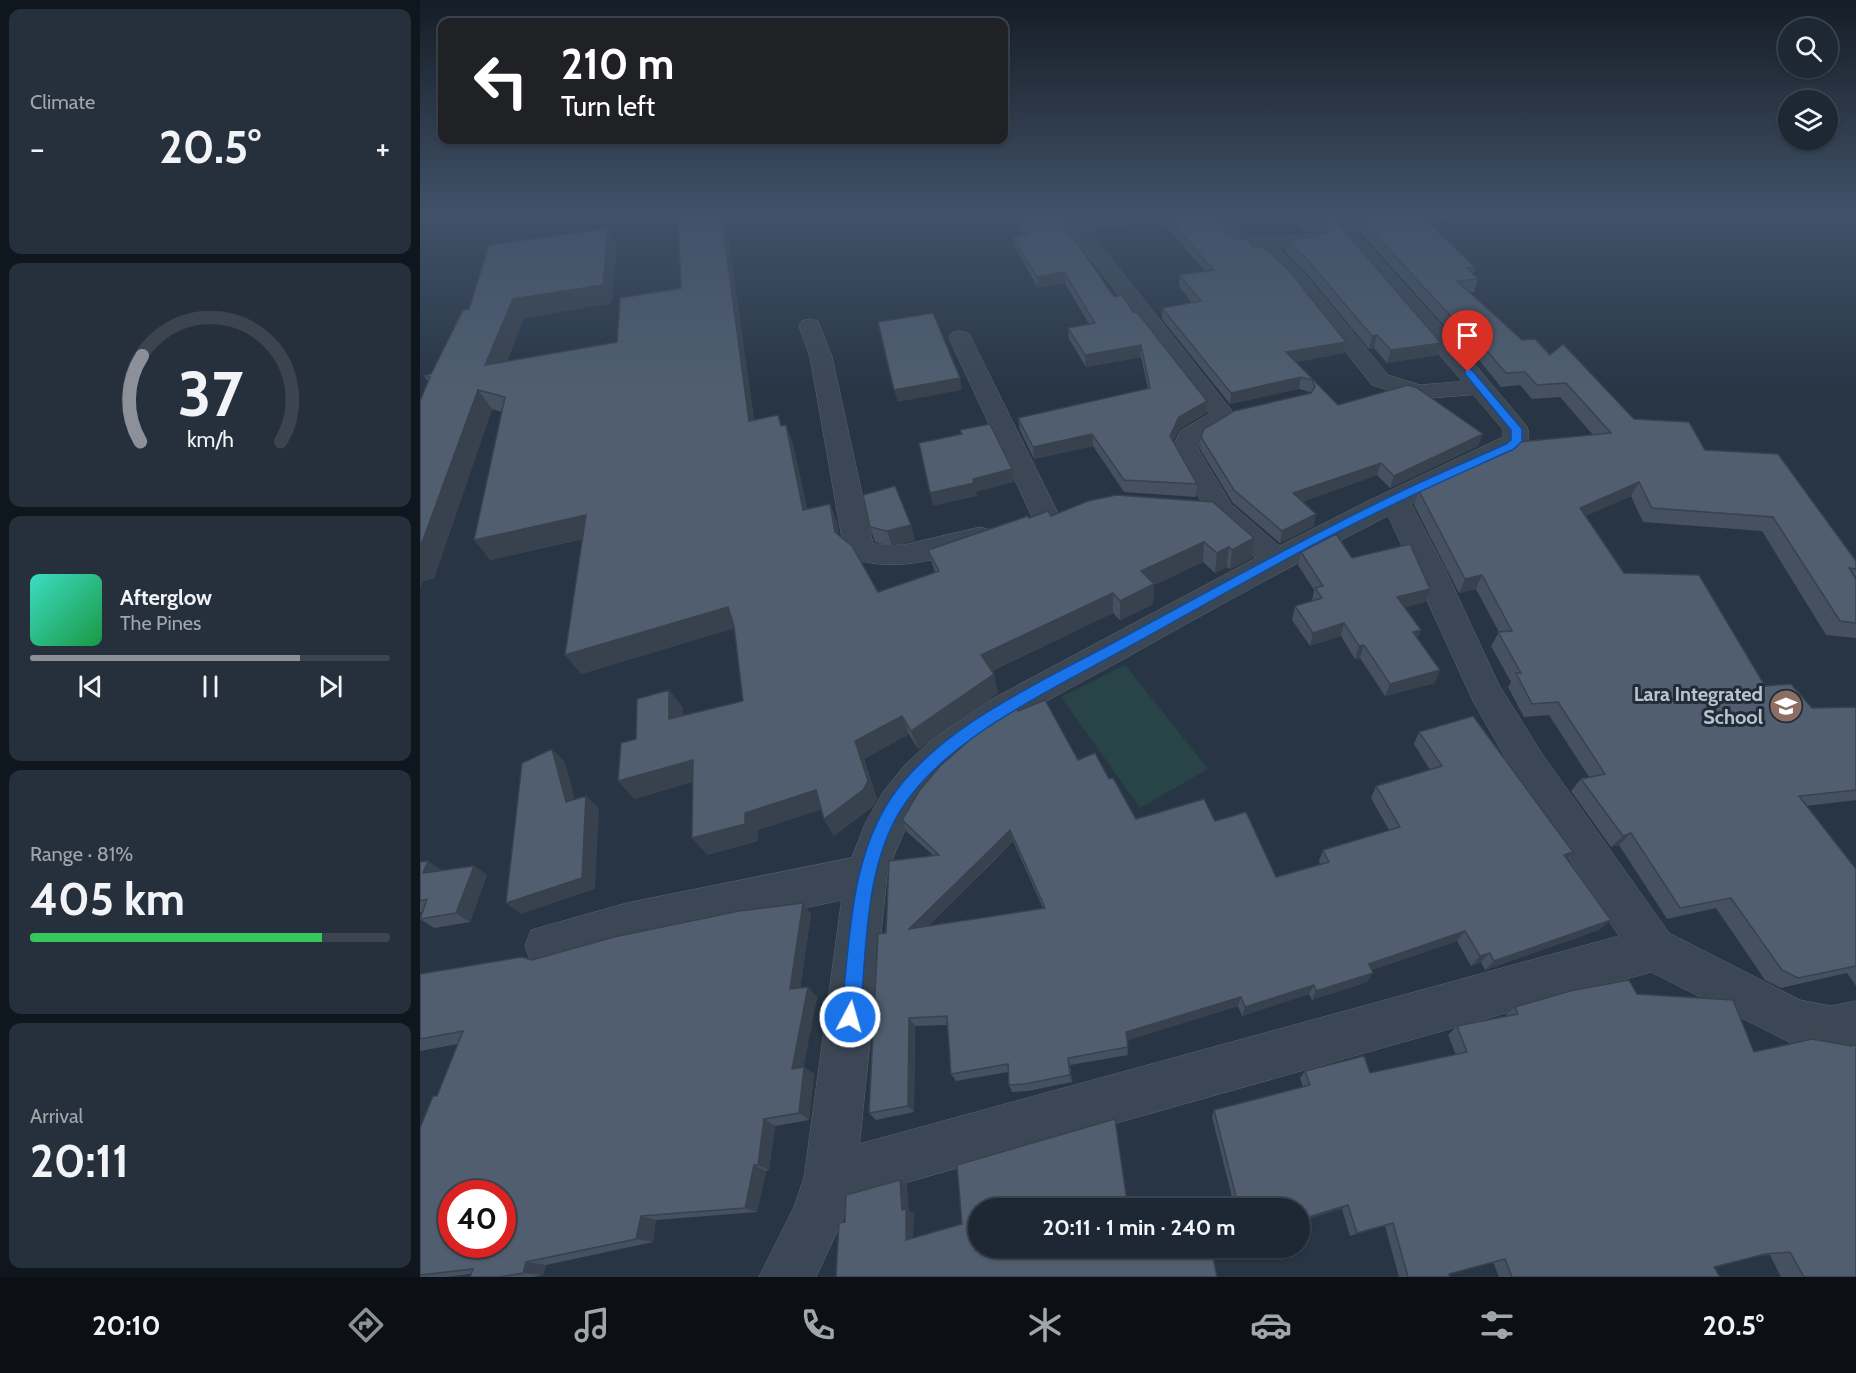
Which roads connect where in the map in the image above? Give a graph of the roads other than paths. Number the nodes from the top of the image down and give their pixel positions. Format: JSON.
{"nodes":[{"id":1,"x":1115,"y":273,"type":"edge"},
{"id":2,"x":1292,"y":273,"type":"edge"},
{"id":3,"x":1369,"y":273,"type":"edge"},
{"id":4,"x":810,"y":326,"type":"dead end"},
{"id":5,"x":960,"y":338,"type":"dead end"},
{"id":6,"x":1481,"y":387,"type":"junction"},
{"id":7,"x":1395,"y":500,"type":"junction"},
{"id":8,"x":1189,"y":508,"type":"edge"},
{"id":9,"x":1220,"y":510,"type":"junction"},
{"id":10,"x":1078,"y":513,"type":"edge"},
{"id":11,"x":1026,"y":526,"type":"junction"},
{"id":12,"x":1276,"y":560,"type":"junction"},
{"id":13,"x":867,"y":875,"type":"junction"},
{"id":14,"x":547,"y":946,"type":"dead end"},
{"id":15,"x":1653,"y":949,"type":"junction"},
{"id":16,"x":1856,"y":1024,"type":"edge"},
{"id":17,"x":830,"y":1178,"type":"junction"},
{"id":18,"x":787,"y":1277,"type":"edge"}],
"edges":[{"from":1,"to":9,"type":"street"},
{"from":2,"to":6,"type":"street"},
{"from":3,"to":6,"type":"street"},
{"from":4,"to":11,"type":"street"},
{"from":5,"to":11,"type":"street"},
{"from":6,"to":7,"type":"street"},
{"from":7,"to":12,"type":"street"},
{"from":7,"to":15,"type":"street"},
{"from":8,"to":9,"type":"street"},
{"from":9,"to":12,"type":"street"},
{"from":10,"to":11,"type":"street"},
{"from":12,"to":13,"type":"street"},
{"from":13,"to":14,"type":"street"},
{"from":13,"to":17,"type":"street"},
{"from":15,"to":16,"type":"street"},
{"from":15,"to":17,"type":"street"},
{"from":17,"to":18,"type":"street"}]}
